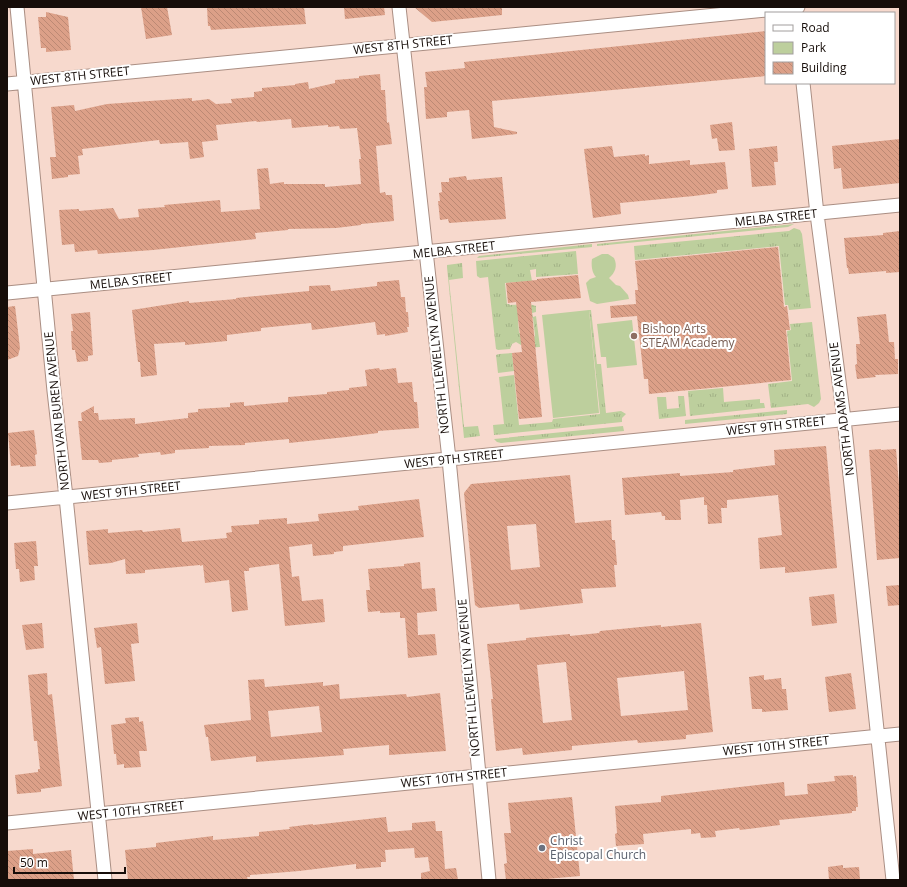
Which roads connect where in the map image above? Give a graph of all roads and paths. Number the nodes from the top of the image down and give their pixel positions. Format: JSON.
{"nodes":[{"id":1,"x":17,"y":7,"type":"edge"},
{"id":2,"x":399,"y":7,"type":"edge"},
{"id":3,"x":795,"y":7,"type":"edge"},
{"id":4,"x":798,"y":7,"type":"edge"},
{"id":5,"x":403,"y":45,"type":"junction"},
{"id":6,"x":25,"y":82,"type":"junction"},
{"id":7,"x":7,"y":84,"type":"edge"},
{"id":8,"x":803,"y":84,"type":"edge"},
{"id":9,"x":900,"y":205,"type":"edge"},
{"id":10,"x":816,"y":214,"type":"junction"},
{"id":11,"x":426,"y":253,"type":"junction"},
{"id":12,"x":44,"y":290,"type":"junction"},
{"id":13,"x":7,"y":293,"type":"edge"},
{"id":14,"x":900,"y":414,"type":"edge"},
{"id":15,"x":844,"y":420,"type":"junction"},
{"id":16,"x":449,"y":459,"type":"junction"},
{"id":17,"x":66,"y":497,"type":"junction"},
{"id":18,"x":7,"y":503,"type":"edge"},
{"id":19,"x":900,"y":734,"type":"edge"},
{"id":20,"x":878,"y":736,"type":"junction"},
{"id":21,"x":478,"y":776,"type":"junction"},
{"id":22,"x":98,"y":814,"type":"junction"},
{"id":23,"x":7,"y":823,"type":"edge"},
{"id":24,"x":105,"y":880,"type":"edge"},
{"id":25,"x":489,"y":880,"type":"edge"},
{"id":26,"x":893,"y":880,"type":"edge"}],
"edges":[{"from":1,"to":6,"type":"street","name":"NORTH VAN BUREN AVENUE"},
{"from":2,"to":5,"type":"street","name":"NORTH LLEWELLYN AVENUE"},
{"from":3,"to":4,"type":"street","name":"WEST 8TH STREET"},
{"from":3,"to":5,"type":"street","name":"WEST 8TH STREET"},
{"from":5,"to":6,"type":"street","name":"WEST 8TH STREET"},
{"from":5,"to":11,"type":"street","name":"NORTH LLEWELLYN AVENUE"},
{"from":6,"to":7,"type":"street","name":"WEST 8TH STREET"},
{"from":6,"to":12,"type":"street","name":"NORTH VAN BUREN AVENUE"},
{"from":8,"to":10,"type":"street","name":"NORTH ADAMS AVENUE"},
{"from":9,"to":10,"type":"street","name":"MELBA STREET"},
{"from":10,"to":11,"type":"street","name":"MELBA STREET"},
{"from":10,"to":15,"type":"street","name":"NORTH ADAMS AVENUE"},
{"from":11,"to":12,"type":"street","name":"MELBA STREET"},
{"from":11,"to":16,"type":"street","name":"NORTH LLEWELLYN AVENUE"},
{"from":12,"to":13,"type":"street","name":"MELBA STREET"},
{"from":12,"to":17,"type":"street","name":"NORTH VAN BUREN AVENUE"},
{"from":14,"to":15,"type":"street","name":"WEST 9TH STREET"},
{"from":15,"to":16,"type":"street","name":"WEST 9TH STREET"},
{"from":15,"to":20,"type":"street","name":"NORTH ADAMS AVENUE"},
{"from":16,"to":17,"type":"street","name":"WEST 9TH STREET"},
{"from":16,"to":21,"type":"street","name":"NORTH LLEWELLYN AVENUE"},
{"from":17,"to":18,"type":"street","name":"WEST 9TH STREET"},
{"from":17,"to":22,"type":"street","name":"NORTH VAN BUREN AVENUE"},
{"from":19,"to":20,"type":"street","name":"WEST 10TH STREET"},
{"from":20,"to":21,"type":"street","name":"WEST 10TH STREET"},
{"from":20,"to":26,"type":"street","name":"NORTH ADAMS AVENUE"},
{"from":21,"to":22,"type":"street","name":"WEST 10TH STREET"},
{"from":21,"to":25,"type":"street","name":"NORTH LLEWELLYN AVENUE"},
{"from":22,"to":23,"type":"street","name":"WEST 10TH STREET"},
{"from":22,"to":24,"type":"street","name":"NORTH VAN BUREN AVENUE"}]}
